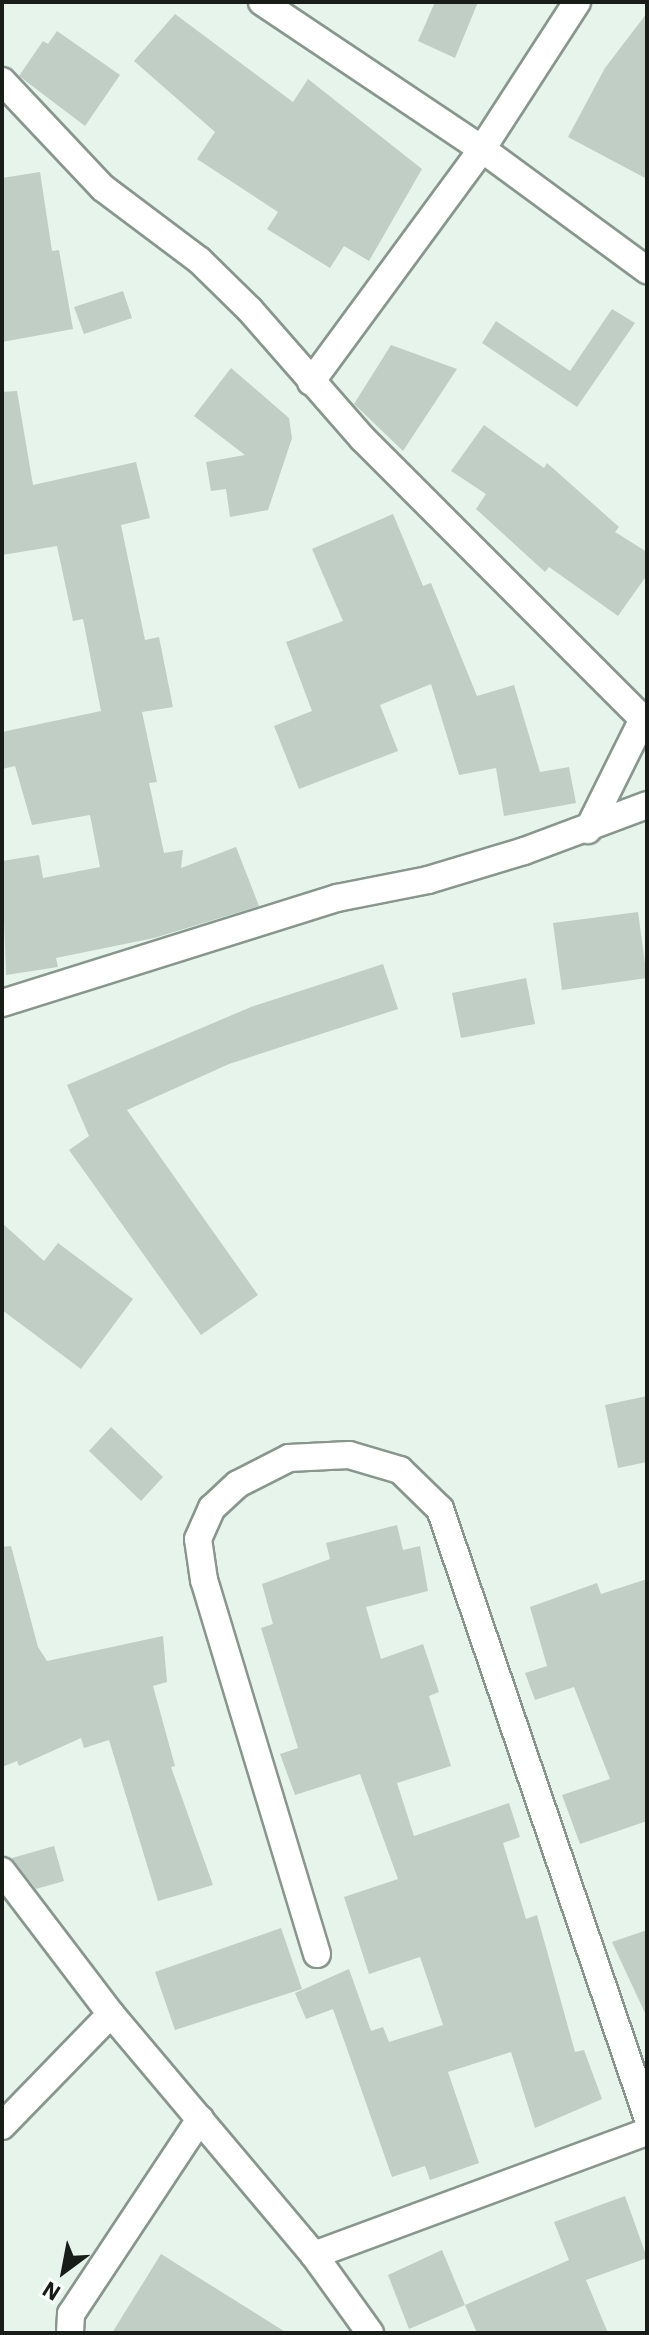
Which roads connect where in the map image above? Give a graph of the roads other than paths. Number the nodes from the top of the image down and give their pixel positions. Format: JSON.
{"nodes":[{"id":1,"x":262,"y":2,"type":"edge"},
{"id":2,"x":577,"y":2,"type":"edge"},
{"id":3,"x":2,"y":81,"type":"edge"},
{"id":4,"x":482,"y":149,"type":"junction"},
{"id":5,"x":647,"y":270,"type":"edge"},
{"id":6,"x":311,"y":382,"type":"junction"},
{"id":7,"x":645,"y":720,"type":"edge"},
{"id":8,"x":647,"y":805,"type":"edge"},
{"id":9,"x":588,"y":830,"type":"junction"},
{"id":10,"x":2,"y":1003,"type":"edge"},
{"id":11,"x":2,"y":1871,"type":"edge"},
{"id":12,"x":317,"y":1954,"type":"dead end"},
{"id":13,"x":111,"y":2014,"type":"junction"},
{"id":14,"x":647,"y":2116,"type":"edge"},
{"id":15,"x":200,"y":2119,"type":"junction"},
{"id":16,"x":2,"y":2126,"type":"edge"},
{"id":17,"x":647,"y":2132,"type":"edge"},
{"id":18,"x":314,"y":2255,"type":"junction"},
{"id":19,"x":70,"y":2333,"type":"edge"},
{"id":20,"x":370,"y":2333,"type":"edge"}],
"edges":[{"from":1,"to":4,"type":"street"},
{"from":2,"to":4,"type":"street"},
{"from":3,"to":6,"type":"street"},
{"from":4,"to":5,"type":"street"},
{"from":4,"to":6,"type":"street"},
{"from":6,"to":7,"type":"street"},
{"from":7,"to":9,"type":"street"},
{"from":8,"to":9,"type":"street"},
{"from":9,"to":10,"type":"street"},
{"from":11,"to":13,"type":"street"},
{"from":12,"to":14,"type":"street"},
{"from":13,"to":15,"type":"street"},
{"from":13,"to":16,"type":"street"},
{"from":15,"to":18,"type":"street"},
{"from":15,"to":19,"type":"street"},
{"from":17,"to":18,"type":"street"},
{"from":18,"to":20,"type":"street"}]}
